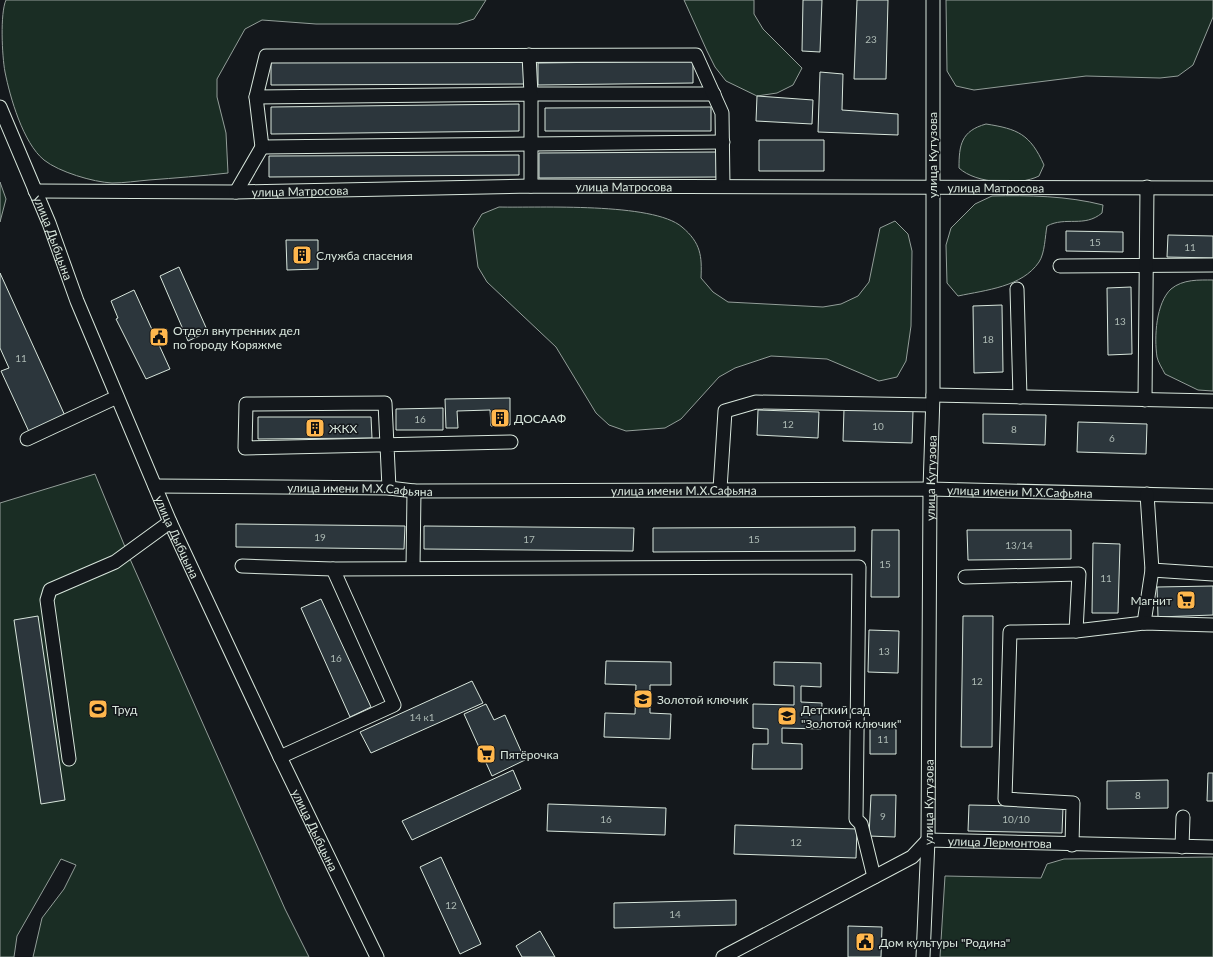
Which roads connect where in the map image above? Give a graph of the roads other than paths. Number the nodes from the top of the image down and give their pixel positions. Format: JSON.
{"nodes":[{"id":1,"x":933,"y":0,"type":"edge"},
{"id":2,"x":529,"y":55,"type":"junction"},
{"id":3,"x":531,"y":94,"type":"junction"},
{"id":4,"x":714,"y":94,"type":"junction"},
{"id":5,"x":256,"y":97,"type":"junction"},
{"id":6,"x":0,"y":107,"type":"edge"},
{"id":7,"x":723,"y":142,"type":"junction"},
{"id":8,"x":531,"y":144,"type":"junction"},
{"id":9,"x":262,"y":147,"type":"junction"},
{"id":10,"x":531,"y":186,"type":"junction"},
{"id":11,"x":723,"y":186,"type":"junction"},
{"id":12,"x":1147,"y":187,"type":"junction"},
{"id":13,"x":932,"y":188,"type":"junction"},
{"id":14,"x":1213,"y":188,"type":"edge"},
{"id":15,"x":35,"y":191,"type":"junction"},
{"id":16,"x":236,"y":192,"type":"junction"},
{"id":17,"x":1213,"y":265,"type":"edge"},
{"id":18,"x":1060,"y":266,"type":"dead end"},
{"id":19,"x":1146,"y":266,"type":"junction"},
{"id":20,"x":1017,"y":288,"type":"dead end"},
{"id":21,"x":117,"y":397,"type":"junction"},
{"id":22,"x":1020,"y":397,"type":"junction"},
{"id":23,"x":933,"y":400,"type":"junction"},
{"id":24,"x":1145,"y":400,"type":"junction"},
{"id":25,"x":1213,"y":401,"type":"edge"},
{"id":26,"x":27,"y":439,"type":"dead end"},
{"id":27,"x":511,"y":442,"type":"dead end"},
{"id":28,"x":387,"y":446,"type":"junction"},
{"id":29,"x":155,"y":486,"type":"junction"},
{"id":30,"x":389,"y":488,"type":"junction"},
{"id":31,"x":720,"y":489,"type":"junction"},
{"id":32,"x":930,"y":489,"type":"junction"},
{"id":33,"x":414,"y":491,"type":"junction"},
{"id":34,"x":1147,"y":494,"type":"junction"},
{"id":35,"x":1213,"y":496,"type":"edge"},
{"id":36,"x":170,"y":522,"type":"junction"},
{"id":37,"x":242,"y":566,"type":"dead end"},
{"id":38,"x":413,"y":568,"type":"junction"},
{"id":39,"x":333,"y":569,"type":"junction"},
{"id":40,"x":1152,"y":570,"type":"junction"},
{"id":41,"x":1213,"y":574,"type":"edge"},
{"id":42,"x":965,"y":577,"type":"dead end"},
{"id":43,"x":1144,"y":623,"type":"junction"},
{"id":44,"x":1213,"y":625,"type":"edge"},
{"id":45,"x":1076,"y":631,"type":"junction"},
{"id":46,"x":280,"y":757,"type":"junction"},
{"id":47,"x":69,"y":759,"type":"dead end"},
{"id":48,"x":1182,"y":817,"type":"dead end"},
{"id":49,"x":928,"y":840,"type":"junction"},
{"id":50,"x":1072,"y":845,"type":"junction"},
{"id":51,"x":1182,"y":847,"type":"junction"},
{"id":52,"x":1213,"y":847,"type":"edge"},
{"id":53,"x":874,"y":877,"type":"junction"},
{"id":54,"x":377,"y":957,"type":"edge"},
{"id":55,"x":724,"y":957,"type":"edge"},
{"id":56,"x":923,"y":957,"type":"edge"}],
"edges":[{"from":1,"to":13,"type":"street","name":"улица Кутузова"},
{"from":2,"to":3,"type":"street"},
{"from":2,"to":4,"type":"street"},
{"from":2,"to":5,"type":"street"},
{"from":3,"to":4,"type":"street"},
{"from":3,"to":5,"type":"street"},
{"from":3,"to":8,"type":"street"},
{"from":4,"to":7,"type":"street"},
{"from":5,"to":9,"type":"street"},
{"from":6,"to":15,"type":"street","name":"улица Дыбцына"},
{"from":7,"to":8,"type":"street"},
{"from":7,"to":11,"type":"street"},
{"from":8,"to":9,"type":"street"},
{"from":8,"to":10,"type":"street"},
{"from":9,"to":16,"type":"street"},
{"from":10,"to":11,"type":"street","name":"улица Матросова"},
{"from":10,"to":16,"type":"street","name":"улица Матросова"},
{"from":11,"to":13,"type":"street","name":"улица Матросова"},
{"from":12,"to":13,"type":"street","name":"улица Матросова"},
{"from":12,"to":14,"type":"street","name":"улица Матросова"},
{"from":12,"to":19,"type":"street"},
{"from":13,"to":23,"type":"street","name":"улица Кутузова"},
{"from":15,"to":16,"type":"street","name":"улица Матросова"},
{"from":15,"to":21,"type":"street","name":"улица Дыбцына"},
{"from":17,"to":19,"type":"street"},
{"from":18,"to":19,"type":"street"},
{"from":19,"to":24,"type":"street"},
{"from":20,"to":22,"type":"street"},
{"from":21,"to":26,"type":"street"},
{"from":21,"to":29,"type":"street","name":"улица Дыбцына"},
{"from":22,"to":23,"type":"street"},
{"from":22,"to":24,"type":"street"},
{"from":23,"to":31,"type":"street"},
{"from":23,"to":32,"type":"street","name":"улица Кутузова"},
{"from":24,"to":25,"type":"street"},
{"from":27,"to":28,"type":"street"},
{"from":28,"to":28,"type":"street"},
{"from":28,"to":30,"type":"street"},
{"from":29,"to":30,"type":"street","name":"улица имени М.Х.Сафьяна"},
{"from":29,"to":36,"type":"street","name":"улица Дыбцына"},
{"from":30,"to":33,"type":"street","name":"улица имени М.Х.Сафьяна"},
{"from":31,"to":32,"type":"street","name":"улица имени М.Х.Сафьяна"},
{"from":31,"to":33,"type":"street","name":"улица имени М.Х.Сафьяна"},
{"from":32,"to":34,"type":"street","name":"улица имени М.Х.Сафьяна"},
{"from":32,"to":49,"type":"street","name":"улица Кутузова"},
{"from":33,"to":38,"type":"street"},
{"from":34,"to":35,"type":"street","name":"улица имени М.Х.Сафьяна"},
{"from":34,"to":40,"type":"street"},
{"from":36,"to":46,"type":"street","name":"улица Дыбцына"},
{"from":36,"to":47,"type":"street"},
{"from":37,"to":39,"type":"street"},
{"from":38,"to":39,"type":"street"},
{"from":38,"to":53,"type":"street"},
{"from":39,"to":46,"type":"street"},
{"from":40,"to":41,"type":"street"},
{"from":40,"to":43,"type":"street"},
{"from":42,"to":45,"type":"street"},
{"from":43,"to":44,"type":"street"},
{"from":43,"to":45,"type":"street"},
{"from":45,"to":50,"type":"street"},
{"from":46,"to":54,"type":"street","name":"улица Дыбцына"},
{"from":48,"to":51,"type":"street"},
{"from":49,"to":50,"type":"street","name":"улица Лермонтова"},
{"from":49,"to":53,"type":"street"},
{"from":49,"to":56,"type":"street","name":"улица Кутузова"},
{"from":50,"to":51,"type":"street","name":"улица Лермонтова"},
{"from":51,"to":52,"type":"street","name":"улица Лермонтова"},
{"from":53,"to":55,"type":"street"}]}
